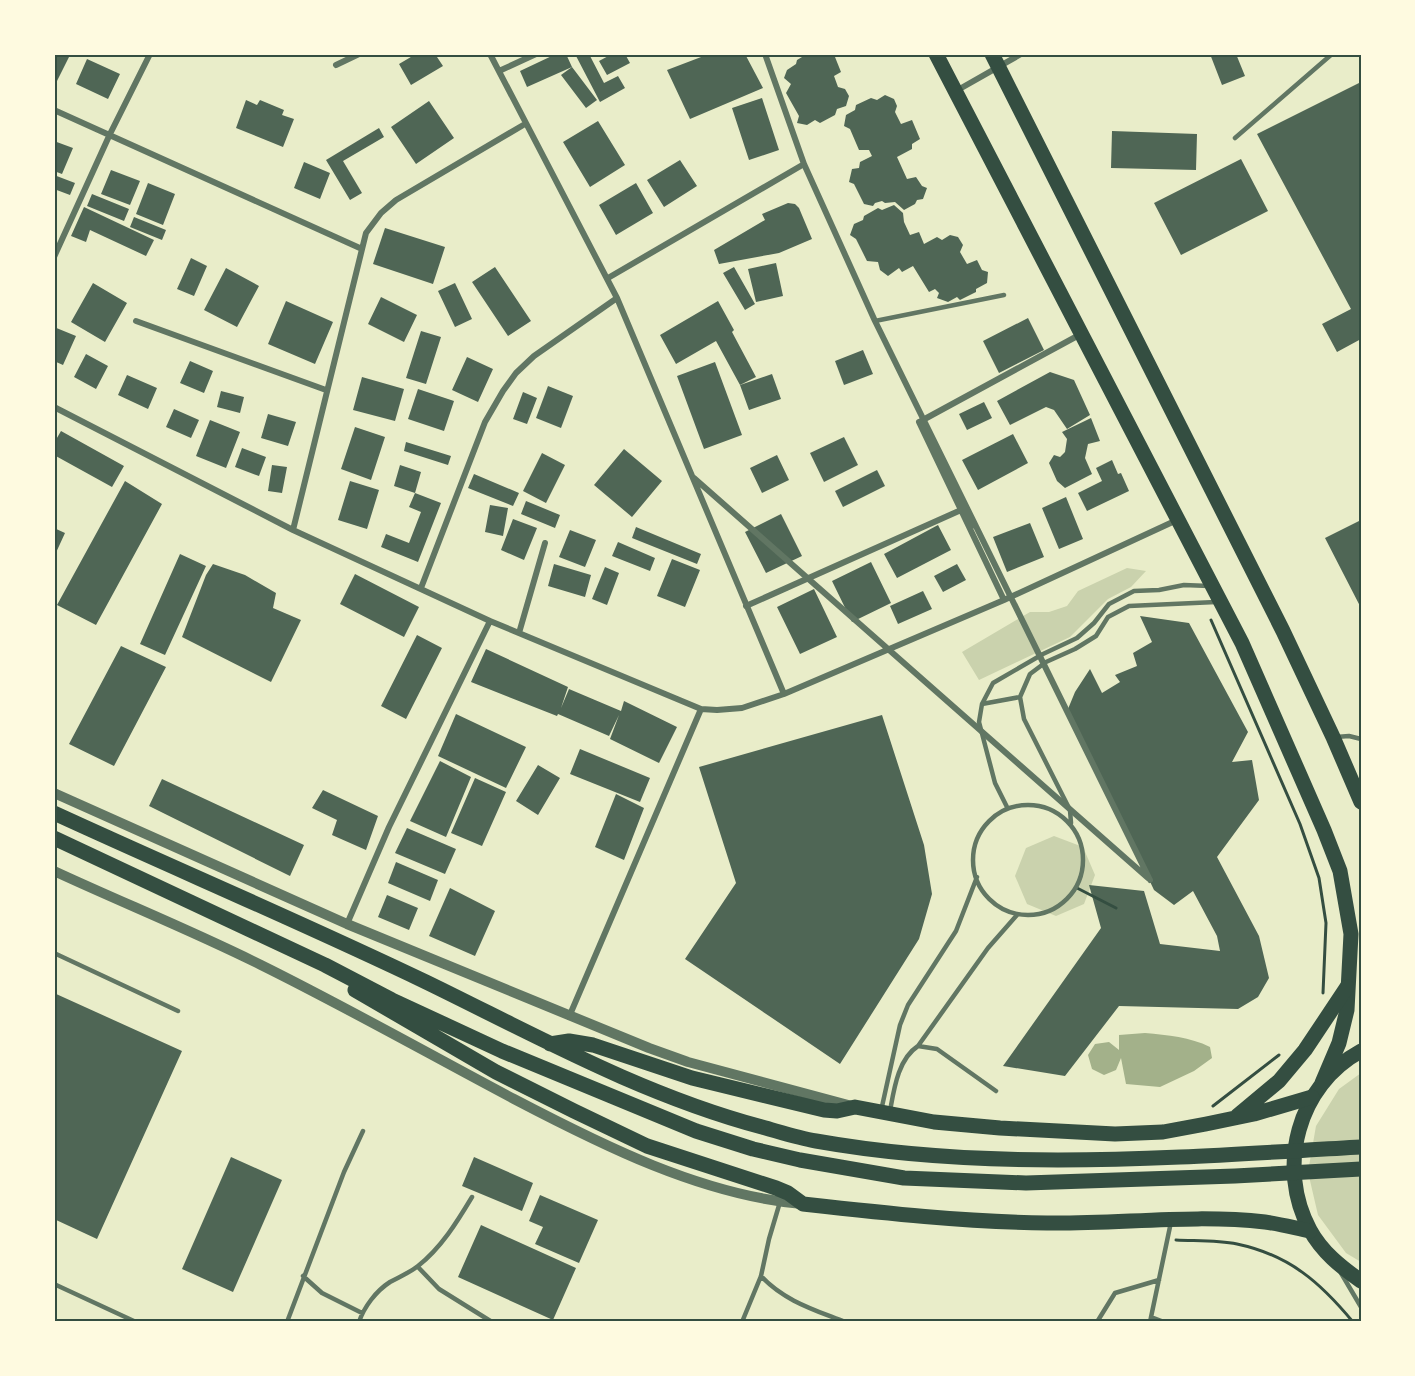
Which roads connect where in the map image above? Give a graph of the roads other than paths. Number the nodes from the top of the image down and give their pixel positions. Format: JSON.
{"nodes":[{"id":1,"x":150,"y":54,"type":"edge"},
{"id":2,"x":359,"y":54,"type":"edge"},
{"id":3,"x":490,"y":54,"type":"edge"},
{"id":4,"x":536,"y":54,"type":"edge"},
{"id":5,"x":765,"y":54,"type":"edge"},
{"id":6,"x":936,"y":54,"type":"edge"},
{"id":7,"x":1021,"y":54,"type":"edge"},
{"id":8,"x":1332,"y":54,"type":"edge"},
{"id":9,"x":995,"y":61,"type":"edge"},
{"id":10,"x":336,"y":65,"type":"dead end"},
{"id":11,"x":499,"y":71,"type":"junction"},
{"id":12,"x":955,"y":91,"type":"junction"},
{"id":13,"x":54,"y":110,"type":"edge"},
{"id":14,"x":525,"y":124,"type":"junction"},
{"id":15,"x":110,"y":134,"type":"junction"},
{"id":16,"x":1235,"y":138,"type":"dead end"},
{"id":17,"x":804,"y":164,"type":"junction"},
{"id":18,"x":362,"y":249,"type":"junction"},
{"id":19,"x":54,"y":257,"type":"edge"},
{"id":20,"x":608,"y":278,"type":"junction"},
{"id":21,"x":1004,"y":295,"type":"dead end"},
{"id":22,"x":618,"y":298,"type":"junction"},
{"id":23,"x":136,"y":321,"type":"dead end"},
{"id":24,"x":875,"y":321,"type":"junction"},
{"id":25,"x":1082,"y":334,"type":"junction"},
{"id":26,"x":326,"y":390,"type":"junction"},
{"id":27,"x":54,"y":407,"type":"edge"},
{"id":28,"x":919,"y":422,"type":"junction"},
{"id":29,"x":692,"y":476,"type":"junction"},
{"id":30,"x":961,"y":510,"type":"junction"},
{"id":31,"x":1178,"y":520,"type":"junction"},
{"id":32,"x":292,"y":530,"type":"junction"},
{"id":33,"x":545,"y":543,"type":"dead end"},
{"id":34,"x":1212,"y":586,"type":"junction"},
{"id":35,"x":422,"y":588,"type":"junction"},
{"id":36,"x":1005,"y":600,"type":"junction"},
{"id":37,"x":1221,"y":602,"type":"junction"},
{"id":38,"x":746,"y":606,"type":"junction"},
{"id":39,"x":490,"y":621,"type":"junction"},
{"id":40,"x":519,"y":633,"type":"junction"},
{"id":41,"x":784,"y":694,"type":"junction"},
{"id":42,"x":1020,"y":697,"type":"junction"},
{"id":43,"x":982,"y":704,"type":"junction"},
{"id":44,"x":701,"y":709,"type":"junction"},
{"id":45,"x":1334,"y":737,"type":"junction"},
{"id":46,"x":1361,"y":739,"type":"edge"},
{"id":47,"x":54,"y":793,"type":"edge"},
{"id":48,"x":1361,"y":802,"type":"edge"},
{"id":49,"x":1007,"y":807,"type":"junction"},
{"id":50,"x":54,"y":813,"type":"edge"},
{"id":51,"x":1071,"y":823,"type":"junction"},
{"id":52,"x":54,"y":838,"type":"edge"},
{"id":53,"x":55,"y":873,"type":"edge"},
{"id":54,"x":977,"y":877,"type":"junction"},
{"id":55,"x":1150,"y":880,"type":"junction"},
{"id":56,"x":1017,"y":915,"type":"junction"},
{"id":57,"x":347,"y":924,"type":"junction"},
{"id":58,"x":54,"y":953,"type":"edge"},
{"id":59,"x":325,"y":965,"type":"junction"},
{"id":60,"x":1347,"y":987,"type":"junction"},
{"id":61,"x":178,"y":1011,"type":"dead end"},
{"id":62,"x":570,"y":1017,"type":"junction"},
{"id":63,"x":550,"y":1044,"type":"junction"},
{"id":64,"x":918,"y":1046,"type":"junction"},
{"id":65,"x":1361,"y":1051,"type":"edge"},
{"id":66,"x":1322,"y":1083,"type":"junction"},
{"id":67,"x":996,"y":1091,"type":"dead end"},
{"id":68,"x":1312,"y":1097,"type":"junction"},
{"id":69,"x":855,"y":1107,"type":"junction"},
{"id":70,"x":886,"y":1113,"type":"junction"},
{"id":71,"x":1233,"y":1118,"type":"junction"},
{"id":72,"x":363,"y":1131,"type":"dead end"},
{"id":73,"x":1361,"y":1147,"type":"edge"},
{"id":74,"x":1361,"y":1169,"type":"edge"},
{"id":75,"x":472,"y":1197,"type":"dead end"},
{"id":76,"x":780,"y":1202,"type":"junction"},
{"id":77,"x":803,"y":1204,"type":"junction"},
{"id":78,"x":1171,"y":1220,"type":"junction"},
{"id":79,"x":1310,"y":1231,"type":"junction"},
{"id":80,"x":1335,"y":1263,"type":"junction"},
{"id":81,"x":417,"y":1267,"type":"junction"},
{"id":82,"x":303,"y":1276,"type":"junction"},
{"id":83,"x":761,"y":1276,"type":"junction"},
{"id":84,"x":1159,"y":1280,"type":"junction"},
{"id":85,"x":1361,"y":1281,"type":"edge"},
{"id":86,"x":54,"y":1284,"type":"edge"},
{"id":87,"x":1361,"y":1307,"type":"edge"},
{"id":88,"x":362,"y":1312,"type":"junction"},
{"id":89,"x":1150,"y":1319,"type":"edge"},
{"id":90,"x":136,"y":1322,"type":"edge"},
{"id":91,"x":287,"y":1322,"type":"edge"},
{"id":92,"x":359,"y":1322,"type":"edge"},
{"id":93,"x":492,"y":1322,"type":"edge"},
{"id":94,"x":742,"y":1322,"type":"edge"},
{"id":95,"x":845,"y":1322,"type":"edge"},
{"id":96,"x":1097,"y":1322,"type":"edge"},
{"id":97,"x":1164,"y":1322,"type":"edge"}],
"edges":[{"from":1,"to":15,"type":"street"},
{"from":2,"to":10,"type":"street"},
{"from":3,"to":11,"type":"street"},
{"from":4,"to":11,"type":"street"},
{"from":5,"to":17,"type":"street"},
{"from":6,"to":12,"type":"main road"},
{"from":7,"to":9,"type":"street"},
{"from":8,"to":16,"type":"lane"},
{"from":9,"to":12,"type":"street"},
{"from":9,"to":45,"type":"main road"},
{"from":11,"to":14,"type":"street"},
{"from":12,"to":25,"type":"main road"},
{"from":13,"to":15,"type":"street"},
{"from":14,"to":18,"type":"street"},
{"from":14,"to":20,"type":"street"},
{"from":15,"to":18,"type":"street"},
{"from":15,"to":19,"type":"street"},
{"from":17,"to":20,"type":"street"},
{"from":17,"to":24,"type":"street"},
{"from":18,"to":26,"type":"street"},
{"from":20,"to":22,"type":"street"},
{"from":21,"to":24,"type":"lane"},
{"from":22,"to":29,"type":"street"},
{"from":22,"to":35,"type":"street"},
{"from":23,"to":26,"type":"street"},
{"from":24,"to":55,"type":"street"},
{"from":25,"to":28,"type":"street"},
{"from":25,"to":31,"type":"main road"},
{"from":26,"to":32,"type":"street"},
{"from":27,"to":32,"type":"street"},
{"from":28,"to":30,"type":"street"},
{"from":28,"to":55,"type":"street"},
{"from":29,"to":38,"type":"street"},
{"from":29,"to":55,"type":"street"},
{"from":30,"to":36,"type":"street"},
{"from":30,"to":38,"type":"street"},
{"from":31,"to":34,"type":"main road"},
{"from":31,"to":36,"type":"street"},
{"from":32,"to":35,"type":"street"},
{"from":33,"to":40,"type":"street"},
{"from":34,"to":37,"type":"main road"},
{"from":34,"to":43,"type":"lane"},
{"from":35,"to":39,"type":"street"},
{"from":36,"to":41,"type":"street"},
{"from":37,"to":42,"type":"lane"},
{"from":37,"to":60,"type":"main road"},
{"from":38,"to":41,"type":"street"},
{"from":39,"to":40,"type":"street"},
{"from":39,"to":57,"type":"street"},
{"from":40,"to":44,"type":"street"},
{"from":41,"to":44,"type":"street"},
{"from":42,"to":43,"type":"lane"},
{"from":42,"to":51,"type":"lane"},
{"from":43,"to":49,"type":"lane"},
{"from":44,"to":62,"type":"street"},
{"from":45,"to":46,"type":"lane"},
{"from":45,"to":48,"type":"main road"},
{"from":47,"to":57,"type":"street"},
{"from":49,"to":51,"type":"lane"},
{"from":49,"to":54,"type":"lane"},
{"from":50,"to":63,"type":"main road"},
{"from":51,"to":56,"type":"lane"},
{"from":52,"to":59,"type":"main road"},
{"from":53,"to":76,"type":"street"},
{"from":54,"to":56,"type":"lane"},
{"from":54,"to":70,"type":"lane"},
{"from":56,"to":64,"type":"lane"},
{"from":57,"to":62,"type":"street"},
{"from":58,"to":61,"type":"lane"},
{"from":59,"to":74,"type":"main road"},
{"from":59,"to":77,"type":"main road"},
{"from":60,"to":66,"type":"main road"},
{"from":60,"to":71,"type":"main road"},
{"from":62,"to":69,"type":"street"},
{"from":63,"to":69,"type":"main road"},
{"from":63,"to":73,"type":"main road"},
{"from":64,"to":67,"type":"lane"},
{"from":64,"to":70,"type":"lane"},
{"from":65,"to":66,"type":"main road"},
{"from":66,"to":68,"type":"main road"},
{"from":68,"to":71,"type":"main road"},
{"from":68,"to":79,"type":"main road"},
{"from":69,"to":70,"type":"main road"},
{"from":70,"to":71,"type":"main road"},
{"from":72,"to":82,"type":"lane"},
{"from":75,"to":81,"type":"lane"},
{"from":76,"to":77,"type":"street"},
{"from":76,"to":83,"type":"lane"},
{"from":77,"to":78,"type":"main road"},
{"from":78,"to":79,"type":"main road"},
{"from":78,"to":84,"type":"lane"},
{"from":79,"to":80,"type":"main road"},
{"from":80,"to":85,"type":"main road"},
{"from":80,"to":87,"type":"lane"},
{"from":81,"to":88,"type":"lane"},
{"from":81,"to":93,"type":"lane"},
{"from":82,"to":88,"type":"lane"},
{"from":82,"to":91,"type":"lane"},
{"from":83,"to":94,"type":"lane"},
{"from":83,"to":95,"type":"lane"},
{"from":84,"to":89,"type":"lane"},
{"from":84,"to":96,"type":"lane"},
{"from":86,"to":90,"type":"lane"},
{"from":88,"to":92,"type":"lane"},
{"from":89,"to":97,"type":"lane"}]}
